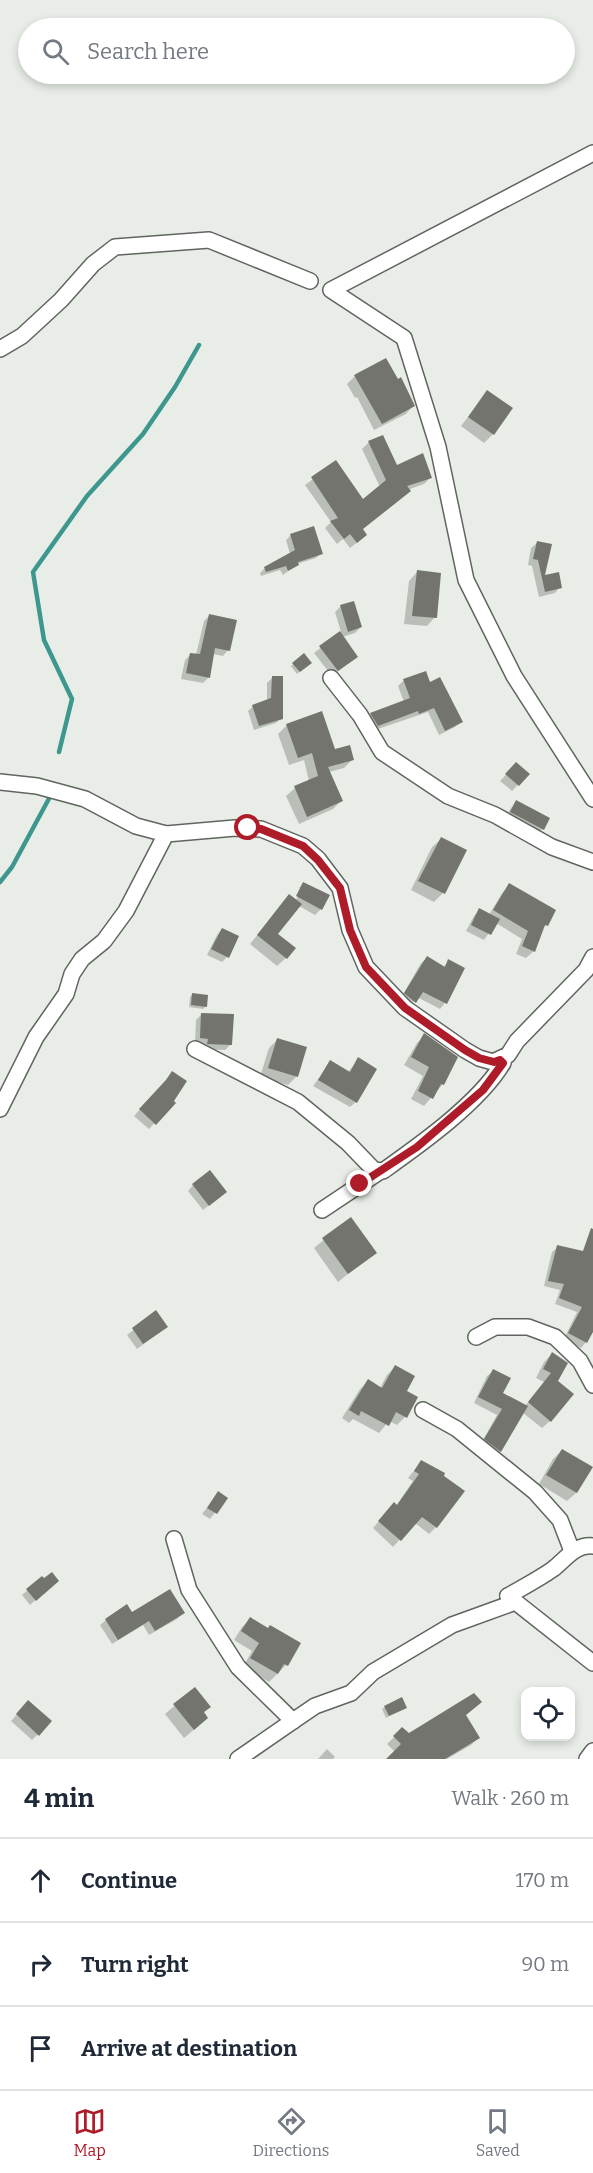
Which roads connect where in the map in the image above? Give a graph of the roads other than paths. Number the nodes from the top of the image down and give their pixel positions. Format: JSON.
{"nodes":[{"id":1,"x":593,"y":153,"type":"edge"},
{"id":2,"x":310,"y":281,"type":"dead end"},
{"id":3,"x":0,"y":349,"type":"edge"},
{"id":4,"x":331,"y":678,"type":"dead end"},
{"id":5,"x":0,"y":782,"type":"edge"},
{"id":6,"x":593,"y":799,"type":"edge"},
{"id":7,"x":166,"y":834,"type":"junction"},
{"id":8,"x":593,"y":862,"type":"edge"},
{"id":9,"x":593,"y":957,"type":"edge"},
{"id":10,"x":195,"y":1049,"type":"dead end"},
{"id":11,"x":500,"y":1060,"type":"junction"},
{"id":12,"x":0,"y":1108,"type":"edge"},
{"id":13,"x":379,"y":1172,"type":"junction"},
{"id":14,"x":322,"y":1210,"type":"dead end"},
{"id":15,"x":476,"y":1337,"type":"dead end"},
{"id":16,"x":593,"y":1385,"type":"edge"},
{"id":17,"x":423,"y":1410,"type":"dead end"},
{"id":18,"x":174,"y":1539,"type":"dead end"},
{"id":19,"x":593,"y":1546,"type":"edge"},
{"id":20,"x":572,"y":1551,"type":"junction"},
{"id":21,"x":508,"y":1596,"type":"junction"},
{"id":22,"x":593,"y":1663,"type":"edge"},
{"id":23,"x":293,"y":1721,"type":"junction"},
{"id":24,"x":593,"y":1751,"type":"edge"},
{"id":25,"x":238,"y":1759,"type":"edge"},
{"id":26,"x":587,"y":1759,"type":"edge"}],
"edges":[{"from":1,"to":6,"type":"street"},
{"from":2,"to":3,"type":"street"},
{"from":4,"to":8,"type":"street"},
{"from":5,"to":7,"type":"street"},
{"from":7,"to":11,"type":"street"},
{"from":7,"to":12,"type":"street"},
{"from":9,"to":11,"type":"street"},
{"from":10,"to":13,"type":"street"},
{"from":11,"to":13,"type":"street"},
{"from":13,"to":14,"type":"street"},
{"from":15,"to":16,"type":"street"},
{"from":17,"to":20,"type":"street"},
{"from":18,"to":23,"type":"street"},
{"from":19,"to":20,"type":"street"},
{"from":20,"to":21,"type":"street"},
{"from":21,"to":22,"type":"street"},
{"from":21,"to":23,"type":"street"},
{"from":23,"to":25,"type":"street"},
{"from":24,"to":26,"type":"street"}]}
